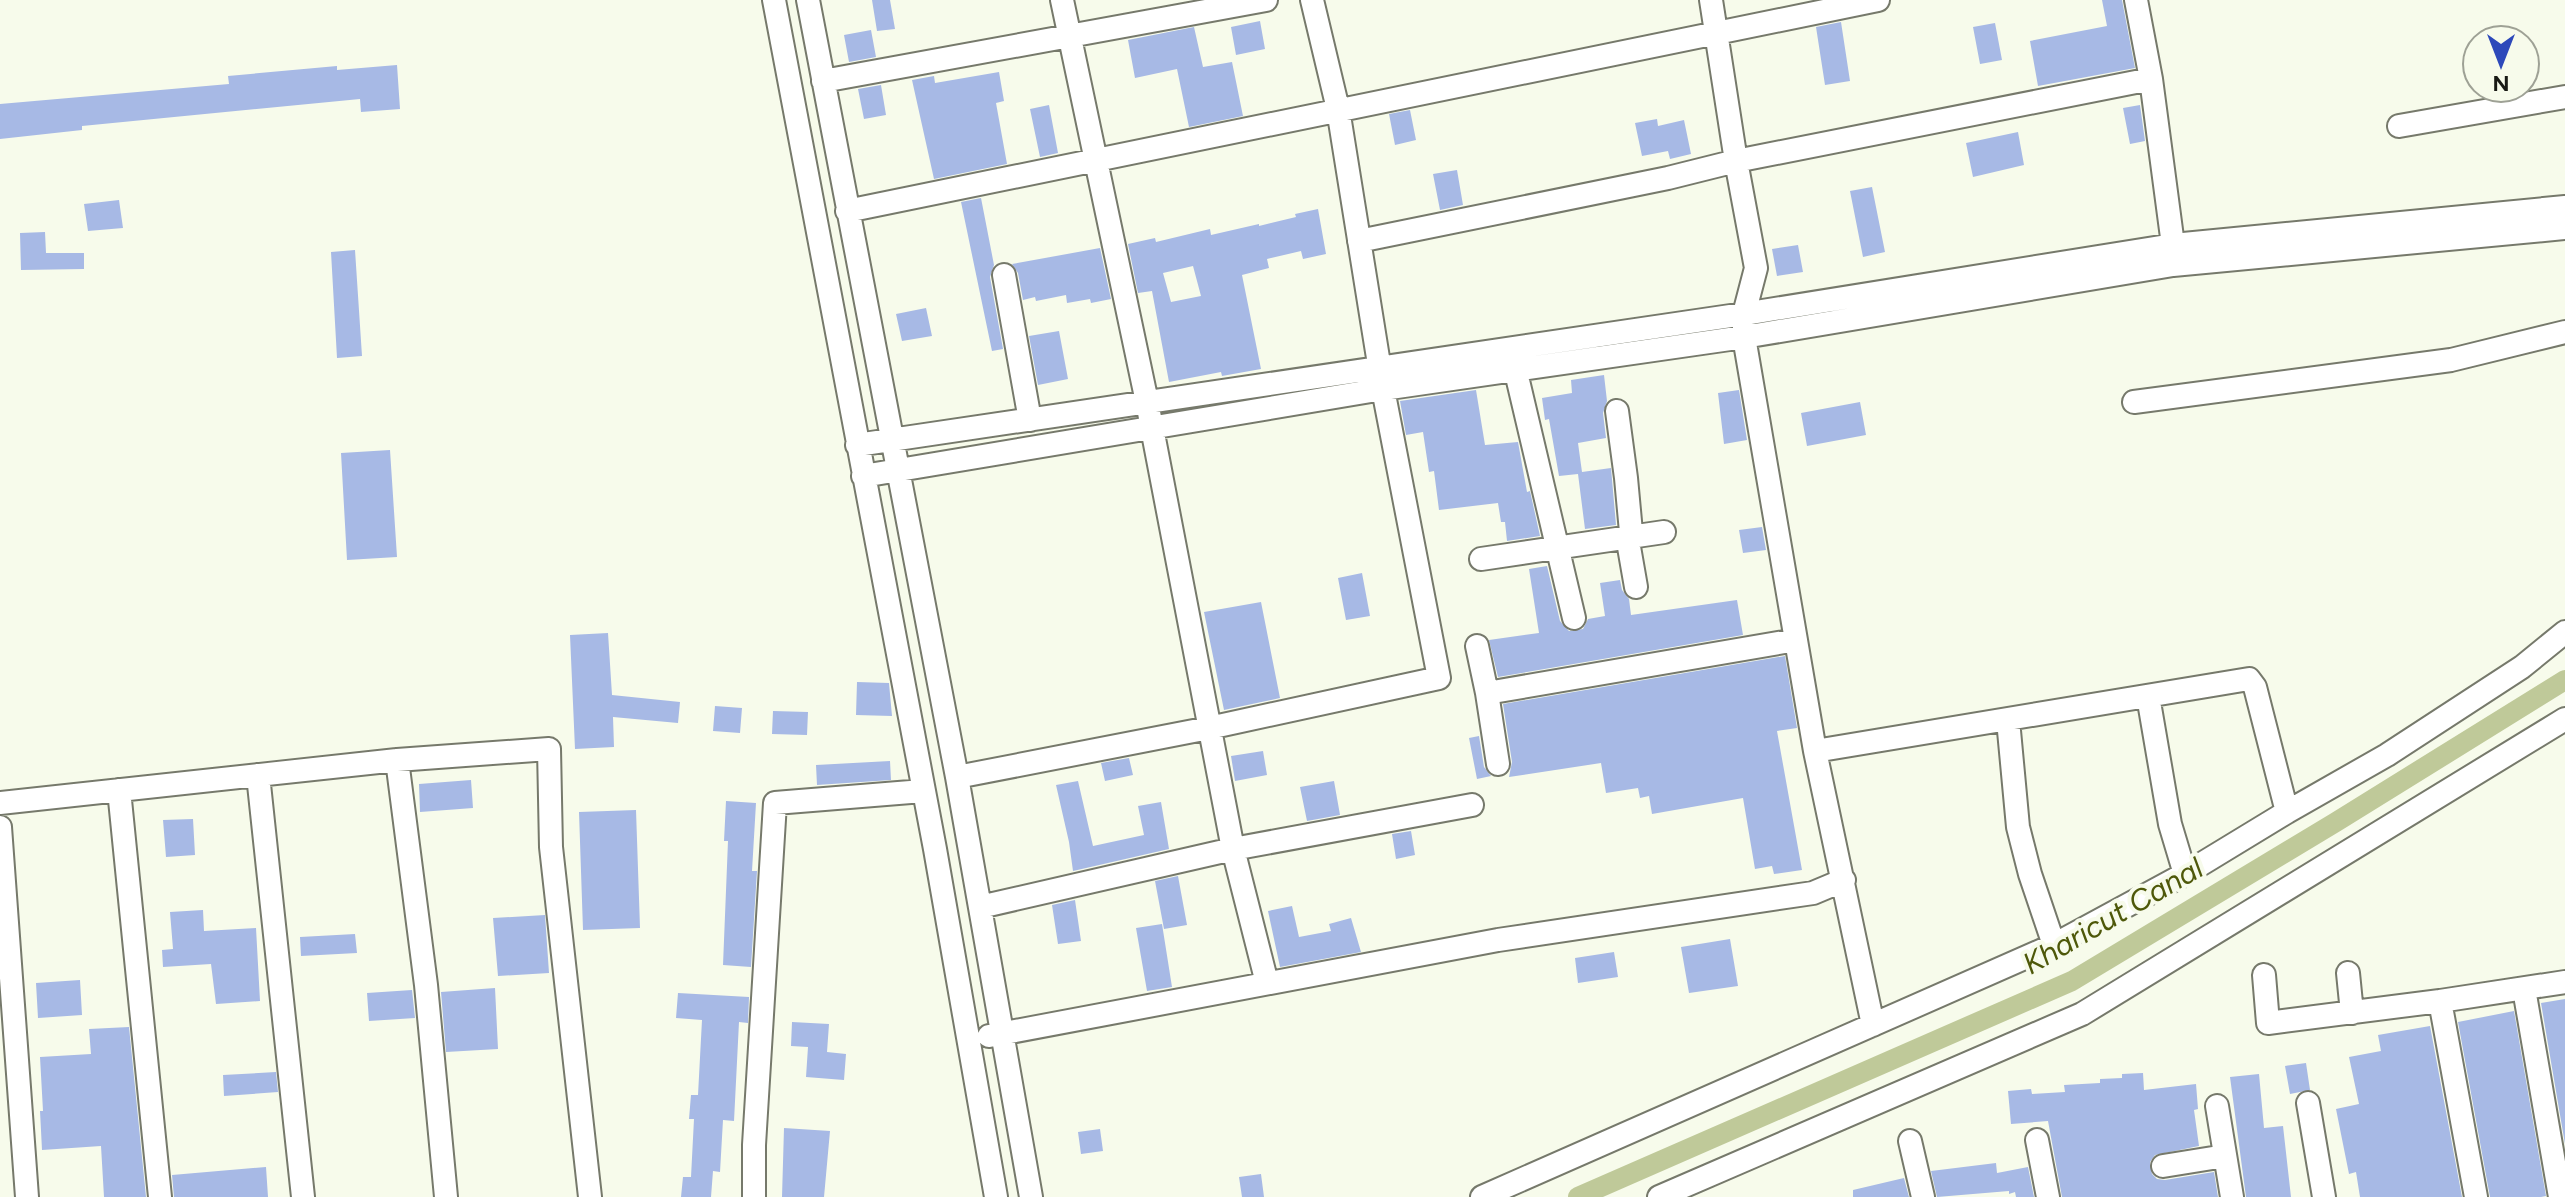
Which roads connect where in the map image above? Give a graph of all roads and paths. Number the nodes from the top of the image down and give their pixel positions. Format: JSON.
{"nodes":[{"id":1,"x":774,"y":0,"type":"edge"},
{"id":2,"x":808,"y":0,"type":"edge"},
{"id":3,"x":1062,"y":0,"type":"edge"},
{"id":4,"x":1266,"y":0,"type":"edge"},
{"id":5,"x":1312,"y":0,"type":"edge"},
{"id":6,"x":1711,"y":0,"type":"edge"},
{"id":7,"x":1878,"y":0,"type":"edge"},
{"id":8,"x":2136,"y":0,"type":"edge"},
{"id":9,"x":1717,"y":32,"type":"junction"},
{"id":10,"x":1069,"y":36,"type":"junction"},
{"id":11,"x":2151,"y":79,"type":"junction"},
{"id":12,"x":823,"y":81,"type":"junction"},
{"id":13,"x":2565,"y":97,"type":"edge"},
{"id":14,"x":1338,"y":109,"type":"junction"},
{"id":15,"x":2399,"y":126,"type":"dead end"},
{"id":16,"x":1097,"y":159,"type":"junction"},
{"id":17,"x":1736,"y":161,"type":"junction"},
{"id":18,"x":2565,"y":207,"type":"edge"},
{"id":19,"x":847,"y":211,"type":"junction"},
{"id":20,"x":2565,"y":228,"type":"edge"},
{"id":21,"x":1359,"y":241,"type":"junction"},
{"id":22,"x":2173,"y":245,"type":"junction"},
{"id":23,"x":1004,"y":275,"type":"dead end"},
{"id":24,"x":1744,"y":325,"type":"junction"},
{"id":25,"x":2565,"y":332,"type":"edge"},
{"id":26,"x":1515,"y":368,"type":"junction"},
{"id":27,"x":1382,"y":378,"type":"junction"},
{"id":28,"x":1147,"y":402,"type":"junction"},
{"id":29,"x":2134,"y":402,"type":"dead end"},
{"id":30,"x":1617,"y":411,"type":"dead end"},
{"id":31,"x":1030,"y":420,"type":"junction"},
{"id":32,"x":1152,"y":428,"type":"junction"},
{"id":33,"x":892,"y":440,"type":"junction"},
{"id":34,"x":857,"y":445,"type":"junction"},
{"id":35,"x":898,"y":470,"type":"junction"},
{"id":36,"x":863,"y":476,"type":"junction"},
{"id":37,"x":1664,"y":532,"type":"dead end"},
{"id":38,"x":1630,"y":536,"type":"junction"},
{"id":39,"x":1556,"y":546,"type":"junction"},
{"id":40,"x":1481,"y":559,"type":"dead end"},
{"id":41,"x":1636,"y":587,"type":"dead end"},
{"id":42,"x":1574,"y":618,"type":"dead end"},
{"id":43,"x":2565,"y":632,"type":"edge"},
{"id":44,"x":1796,"y":640,"type":"junction"},
{"id":45,"x":1477,"y":646,"type":"dead end"},
{"id":46,"x":1487,"y":693,"type":"junction"},
{"id":47,"x":2148,"y":696,"type":"junction"},
{"id":48,"x":2565,"y":719,"type":"edge"},
{"id":49,"x":2008,"y":720,"type":"junction"},
{"id":50,"x":1209,"y":728,"type":"junction"},
{"id":51,"x":1815,"y":751,"type":"junction"},
{"id":52,"x":397,"y":760,"type":"junction"},
{"id":53,"x":1498,"y":764,"type":"dead end"},
{"id":54,"x":258,"y":775,"type":"junction"},
{"id":55,"x":957,"y":777,"type":"junction"},
{"id":56,"x":119,"y":790,"type":"junction"},
{"id":57,"x":923,"y":791,"type":"junction"},
{"id":58,"x":0,"y":803,"type":"edge"},
{"id":59,"x":1472,"y":805,"type":"dead end"},
{"id":60,"x":2287,"y":812,"type":"junction"},
{"id":61,"x":0,"y":827,"type":"edge"},
{"id":62,"x":1233,"y":849,"type":"junction"},
{"id":63,"x":2185,"y":874,"type":"junction"},
{"id":64,"x":1844,"y":880,"type":"junction"},
{"id":65,"x":980,"y":907,"type":"junction"},
{"id":66,"x":2054,"y":945,"type":"junction"},
{"id":67,"x":2348,"y":973,"type":"dead end"},
{"id":68,"x":2264,"y":975,"type":"dead end"},
{"id":69,"x":2565,"y":982,"type":"edge"},
{"id":70,"x":1267,"y":983,"type":"junction"},
{"id":71,"x":2524,"y":989,"type":"junction"},
{"id":72,"x":2440,"y":1001,"type":"junction"},
{"id":73,"x":2352,"y":1013,"type":"junction"},
{"id":74,"x":1873,"y":1025,"type":"junction"},
{"id":75,"x":1002,"y":1033,"type":"junction"},
{"id":76,"x":968,"y":1041,"type":"junction"},
{"id":77,"x":2308,"y":1103,"type":"dead end"},
{"id":78,"x":2217,"y":1106,"type":"dead end"},
{"id":79,"x":2037,"y":1140,"type":"dead end"},
{"id":80,"x":1910,"y":1141,"type":"dead end"},
{"id":81,"x":2225,"y":1156,"type":"junction"},
{"id":82,"x":2163,"y":1166,"type":"dead end"},
{"id":83,"x":27,"y":1197,"type":"edge"},
{"id":84,"x":160,"y":1197,"type":"edge"},
{"id":85,"x":303,"y":1197,"type":"edge"},
{"id":86,"x":446,"y":1197,"type":"edge"},
{"id":87,"x":590,"y":1197,"type":"edge"},
{"id":88,"x":754,"y":1197,"type":"edge"},
{"id":89,"x":996,"y":1197,"type":"edge"},
{"id":90,"x":1031,"y":1197,"type":"edge"},
{"id":91,"x":1482,"y":1197,"type":"edge"},
{"id":92,"x":1659,"y":1197,"type":"edge"},
{"id":93,"x":1923,"y":1197,"type":"edge"},
{"id":94,"x":2048,"y":1197,"type":"edge"},
{"id":95,"x":2232,"y":1197,"type":"edge"},
{"id":96,"x":2324,"y":1197,"type":"edge"},
{"id":97,"x":2476,"y":1197,"type":"edge"},
{"id":98,"x":2560,"y":1197,"type":"edge"}],
"edges":[{"from":1,"to":34,"type":"street"},
{"from":2,"to":12,"type":"street"},
{"from":3,"to":10,"type":"street"},
{"from":4,"to":10,"type":"street"},
{"from":5,"to":14,"type":"street"},
{"from":6,"to":9,"type":"street"},
{"from":7,"to":9,"type":"street"},
{"from":8,"to":11,"type":"street"},
{"from":9,"to":14,"type":"street"},
{"from":9,"to":17,"type":"street"},
{"from":10,"to":12,"type":"street"},
{"from":10,"to":16,"type":"street"},
{"from":11,"to":17,"type":"street"},
{"from":11,"to":22,"type":"street"},
{"from":12,"to":19,"type":"street"},
{"from":13,"to":15,"type":"street"},
{"from":14,"to":16,"type":"street"},
{"from":14,"to":21,"type":"street"},
{"from":16,"to":19,"type":"street"},
{"from":16,"to":28,"type":"street"},
{"from":17,"to":21,"type":"street"},
{"from":17,"to":24,"type":"street"},
{"from":18,"to":22,"type":"street"},
{"from":19,"to":33,"type":"street"},
{"from":20,"to":24,"type":"street"},
{"from":21,"to":27,"type":"street"},
{"from":22,"to":24,"type":"street"},
{"from":23,"to":31,"type":"street"},
{"from":24,"to":26,"type":"street"},
{"from":24,"to":27,"type":"street"},
{"from":24,"to":44,"type":"street"},
{"from":25,"to":29,"type":"street"},
{"from":26,"to":27,"type":"street"},
{"from":26,"to":39,"type":"street"},
{"from":27,"to":28,"type":"street"},
{"from":27,"to":32,"type":"street"},
{"from":27,"to":50,"type":"street"},
{"from":28,"to":31,"type":"street"},
{"from":28,"to":32,"type":"street"},
{"from":30,"to":38,"type":"street"},
{"from":31,"to":33,"type":"street"},
{"from":32,"to":35,"type":"street"},
{"from":32,"to":50,"type":"street"},
{"from":33,"to":34,"type":"street"},
{"from":33,"to":35,"type":"street"},
{"from":34,"to":36,"type":"street"},
{"from":35,"to":36,"type":"street"},
{"from":35,"to":55,"type":"street"},
{"from":36,"to":57,"type":"street"},
{"from":37,"to":38,"type":"street"},
{"from":38,"to":39,"type":"street"},
{"from":38,"to":41,"type":"street"},
{"from":39,"to":40,"type":"street"},
{"from":39,"to":42,"type":"street"},
{"from":43,"to":60,"type":"street"},
{"from":44,"to":46,"type":"street"},
{"from":44,"to":51,"type":"street"},
{"from":45,"to":46,"type":"street"},
{"from":46,"to":53,"type":"street"},
{"from":47,"to":49,"type":"street"},
{"from":47,"to":60,"type":"street"},
{"from":47,"to":63,"type":"street"},
{"from":48,"to":92,"type":"street"},
{"from":49,"to":51,"type":"street"},
{"from":49,"to":66,"type":"street"},
{"from":50,"to":55,"type":"street"},
{"from":50,"to":62,"type":"street"},
{"from":51,"to":64,"type":"street"},
{"from":52,"to":54,"type":"street"},
{"from":52,"to":86,"type":"street"},
{"from":52,"to":87,"type":"street"},
{"from":54,"to":56,"type":"street"},
{"from":54,"to":85,"type":"street"},
{"from":55,"to":65,"type":"street"},
{"from":56,"to":58,"type":"street"},
{"from":56,"to":84,"type":"street"},
{"from":57,"to":76,"type":"street"},
{"from":57,"to":88,"type":"street"},
{"from":59,"to":62,"type":"street"},
{"from":60,"to":63,"type":"street"},
{"from":61,"to":83,"type":"street"},
{"from":62,"to":65,"type":"street"},
{"from":62,"to":70,"type":"street"},
{"from":63,"to":66,"type":"street"},
{"from":64,"to":70,"type":"street"},
{"from":64,"to":74,"type":"street"},
{"from":65,"to":75,"type":"street"},
{"from":66,"to":74,"type":"street"},
{"from":67,"to":73,"type":"street"},
{"from":68,"to":73,"type":"street"},
{"from":69,"to":71,"type":"street"},
{"from":70,"to":75,"type":"street"},
{"from":71,"to":72,"type":"street"},
{"from":71,"to":98,"type":"street"},
{"from":72,"to":73,"type":"street"},
{"from":72,"to":97,"type":"street"},
{"from":74,"to":91,"type":"street"},
{"from":75,"to":76,"type":"street"},
{"from":75,"to":90,"type":"street"},
{"from":76,"to":89,"type":"street"},
{"from":77,"to":96,"type":"street"},
{"from":78,"to":81,"type":"street"},
{"from":79,"to":94,"type":"street"},
{"from":80,"to":93,"type":"street"},
{"from":81,"to":82,"type":"street"},
{"from":81,"to":95,"type":"street"}]}
